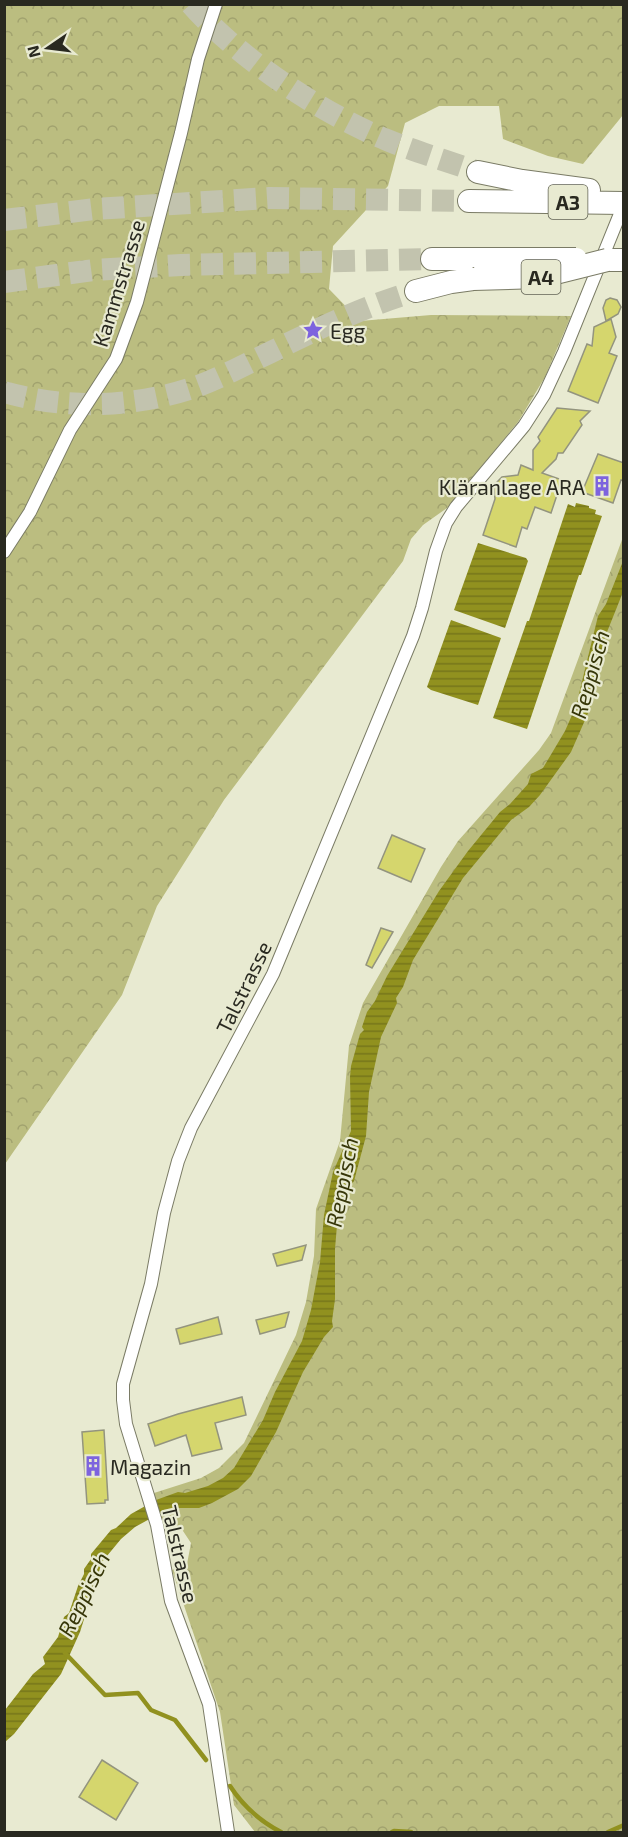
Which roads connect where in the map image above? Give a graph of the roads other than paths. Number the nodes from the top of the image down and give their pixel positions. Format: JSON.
{"nodes":[{"id":1,"x":216,"y":4,"type":"edge"},
{"id":2,"x":478,"y":172,"type":"tunnel mouth"},
{"id":3,"x":518,"y":192,"type":"junction"},
{"id":4,"x":624,"y":192,"type":"edge"},
{"id":5,"x":469,"y":201,"type":"tunnel mouth"},
{"id":6,"x":624,"y":203,"type":"edge"},
{"id":7,"x":432,"y":259,"type":"tunnel mouth"},
{"id":8,"x":615,"y":260,"type":"edge"},
{"id":9,"x":477,"y":269,"type":"junction"},
{"id":10,"x":416,"y":291,"type":"tunnel mouth"},
{"id":11,"x":4,"y":552,"type":"edge"},
{"id":12,"x":228,"y":1833,"type":"edge"}],
"edges":[{"from":1,"to":11,"type":"street","name":"Kammstrasse"},
{"from":2,"to":3,"type":"highway"},
{"from":3,"to":4,"type":"highway"},
{"from":3,"to":5,"type":"highway","number":"A3"},
{"from":3,"to":6,"type":"highway","number":"A3"},
{"from":6,"to":12,"type":"street","name":"Talstrasse"},
{"from":7,"to":9,"type":"highway"},
{"from":8,"to":9,"type":"highway","bridge":true},
{"from":9,"to":10,"type":"highway"}]}
